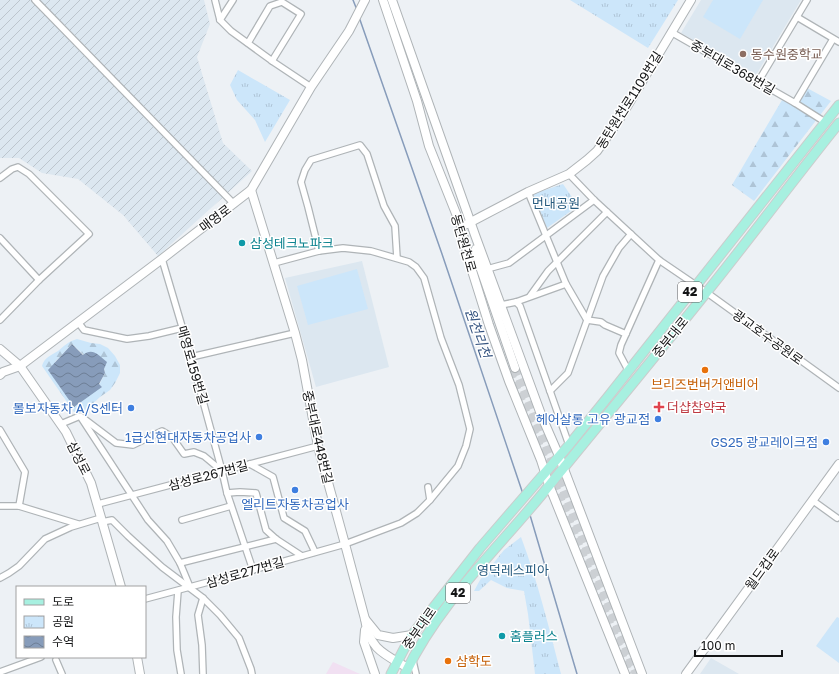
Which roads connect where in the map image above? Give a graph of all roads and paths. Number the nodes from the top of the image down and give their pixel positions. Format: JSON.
{"nodes":[{"id":1,"x":35,"y":0,"type":"edge"},
{"id":2,"x":215,"y":0,"type":"edge"},
{"id":3,"x":233,"y":0,"type":"edge"},
{"id":4,"x":365,"y":0,"type":"edge"},
{"id":5,"x":383,"y":0,"type":"edge"},
{"id":6,"x":392,"y":0,"type":"edge"},
{"id":7,"x":690,"y":0,"type":"edge"},
{"id":8,"x":807,"y":0,"type":"edge"},
{"id":9,"x":797,"y":17,"type":"junction"},
{"id":10,"x":220,"y":20,"type":"junction"},
{"id":11,"x":671,"y":32,"type":"junction"},
{"id":12,"x":836,"y":40,"type":"edge"},
{"id":13,"x":248,"y":43,"type":"junction"},
{"id":14,"x":272,"y":61,"type":"junction"},
{"id":15,"x":758,"y":82,"type":"junction"},
{"id":16,"x":311,"y":87,"type":"junction"},
{"id":17,"x":795,"y":103,"type":"junction"},
{"id":18,"x":839,"y":105,"type":"edge"},
{"id":19,"x":825,"y":122,"type":"junction"},
{"id":20,"x":839,"y":123,"type":"edge"},
{"id":21,"x":568,"y":174,"type":"junction"},
{"id":22,"x":0,"y":178,"type":"edge"},
{"id":23,"x":252,"y":190,"type":"junction"},
{"id":24,"x":528,"y":192,"type":"junction"},
{"id":25,"x":594,"y":200,"type":"junction"},
{"id":26,"x":234,"y":204,"type":"junction"},
{"id":27,"x":607,"y":212,"type":"junction"},
{"id":28,"x":471,"y":222,"type":"junction"},
{"id":29,"x":461,"y":226,"type":"junction"},
{"id":30,"x":631,"y":234,"type":"junction"},
{"id":31,"x":546,"y":235,"type":"junction"},
{"id":32,"x":0,"y":238,"type":"edge"},
{"id":33,"x":319,"y":250,"type":"junction"},
{"id":34,"x":397,"y":258,"type":"junction"},
{"id":35,"x":162,"y":259,"type":"junction"},
{"id":36,"x":660,"y":260,"type":"junction"},
{"id":37,"x":557,"y":262,"type":"junction"},
{"id":38,"x":274,"y":263,"type":"junction"},
{"id":39,"x":487,"y":269,"type":"junction"},
{"id":40,"x":39,"y":280,"type":"junction"},
{"id":41,"x":566,"y":284,"type":"junction"},
{"id":42,"x":696,"y":285,"type":"junction"},
{"id":43,"x":706,"y":292,"type":"junction"},
{"id":44,"x":530,"y":296,"type":"junction"},
{"id":45,"x":516,"y":302,"type":"junction"},
{"id":46,"x":501,"y":305,"type":"junction"},
{"id":47,"x":0,"y":320,"type":"edge"},
{"id":48,"x":587,"y":320,"type":"junction"},
{"id":49,"x":78,"y":322,"type":"junction"},
{"id":50,"x":182,"y":328,"type":"junction"},
{"id":51,"x":295,"y":333,"type":"junction"},
{"id":52,"x":626,"y":334,"type":"junction"},
{"id":53,"x":0,"y":349,"type":"edge"},
{"id":54,"x":191,"y":357,"type":"junction"},
{"id":55,"x":20,"y":366,"type":"junction"},
{"id":56,"x":628,"y":370,"type":"junction"},
{"id":57,"x":0,"y":374,"type":"edge"},
{"id":58,"x":839,"y":388,"type":"edge"},
{"id":59,"x":550,"y":391,"type":"junction"},
{"id":60,"x":80,"y":416,"type":"junction"},
{"id":61,"x":61,"y":424,"type":"junction"},
{"id":62,"x":0,"y":430,"type":"edge"},
{"id":63,"x":569,"y":445,"type":"junction"},
{"id":64,"x":318,"y":446,"type":"junction"},
{"id":65,"x":559,"y":456,"type":"junction"},
{"id":66,"x":250,"y":464,"type":"junction"},
{"id":67,"x":839,"y":464,"type":"edge"},
{"id":68,"x":563,"y":467,"type":"junction"},
{"id":69,"x":222,"y":471,"type":"junction"},
{"id":70,"x":542,"y":475,"type":"junction"},
{"id":71,"x":549,"y":485,"type":"junction"},
{"id":72,"x":428,"y":487,"type":"dead end"},
{"id":73,"x":227,"y":493,"type":"junction"},
{"id":74,"x":131,"y":495,"type":"junction"},
{"id":75,"x":430,"y":500,"type":"junction"},
{"id":76,"x":812,"y":500,"type":"junction"},
{"id":77,"x":98,"y":504,"type":"junction"},
{"id":78,"x":0,"y":506,"type":"edge"},
{"id":79,"x":19,"y":506,"type":"junction"},
{"id":80,"x":231,"y":506,"type":"junction"},
{"id":81,"x":838,"y":518,"type":"dead end"},
{"id":82,"x":102,"y":520,"type":"junction"},
{"id":83,"x":182,"y":520,"type":"dead end"},
{"id":84,"x":78,"y":524,"type":"junction"},
{"id":85,"x":276,"y":538,"type":"junction"},
{"id":86,"x":345,"y":544,"type":"junction"},
{"id":87,"x":244,"y":547,"type":"junction"},
{"id":88,"x":315,"y":552,"type":"junction"},
{"id":89,"x":302,"y":556,"type":"junction"},
{"id":90,"x":180,"y":563,"type":"junction"},
{"id":91,"x":253,"y":570,"type":"junction"},
{"id":92,"x":0,"y":578,"type":"edge"},
{"id":93,"x":121,"y":586,"type":"edge"},
{"id":94,"x":190,"y":587,"type":"junction"},
{"id":95,"x":178,"y":590,"type":"junction"},
{"id":96,"x":203,"y":598,"type":"junction"},
{"id":97,"x":146,"y":599,"type":"edge"},
{"id":98,"x":365,"y":619,"type":"junction"},
{"id":99,"x":412,"y":635,"type":"junction"},
{"id":100,"x":38,"y":658,"type":"edge"},
{"id":101,"x":137,"y":658,"type":"edge"},
{"id":102,"x":413,"y":658,"type":"junction"},
{"id":103,"x":56,"y":660,"type":"dead end"},
{"id":104,"x":397,"y":662,"type":"junction"},
{"id":105,"x":407,"y":671,"type":"edge"},
{"id":106,"x":0,"y":672,"type":"edge"},
{"id":107,"x":62,"y":674,"type":"edge"},
{"id":108,"x":140,"y":674,"type":"edge"},
{"id":109,"x":181,"y":674,"type":"edge"},
{"id":110,"x":203,"y":674,"type":"edge"},
{"id":111,"x":252,"y":674,"type":"edge"},
{"id":112,"x":375,"y":674,"type":"edge"},
{"id":113,"x":391,"y":674,"type":"edge"},
{"id":114,"x":416,"y":674,"type":"edge"},
{"id":115,"x":625,"y":674,"type":"edge"},
{"id":116,"x":642,"y":674,"type":"edge"},
{"id":117,"x":686,"y":674,"type":"edge"}],
"edges":[{"from":1,"to":26,"type":"street"},
{"from":2,"to":10,"type":"street"},
{"from":3,"to":10,"type":"street"},
{"from":4,"to":16,"type":"street","name":"매영로"},
{"from":5,"to":29,"type":"street","name":"동탄원천로"},
{"from":6,"to":28,"type":"street","name":"동탄원천로"},
{"from":7,"to":11,"type":"street","name":"동탄원천로1109번길"},
{"from":8,"to":9,"type":"street"},
{"from":9,"to":12,"type":"street"},
{"from":9,"to":15,"type":"street"},
{"from":10,"to":13,"type":"street"},
{"from":11,"to":15,"type":"street","name":"중부대로368번길"},
{"from":11,"to":21,"type":"street","name":"동탄원천로1109번길"},
{"from":12,"to":17,"type":"street"},
{"from":13,"to":14,"type":"street"},
{"from":13,"to":14,"type":"street"},
{"from":14,"to":16,"type":"street"},
{"from":15,"to":17,"type":"street","name":"중부대로368번길"},
{"from":16,"to":23,"type":"street","name":"매영로"},
{"from":17,"to":19,"type":"street","name":"중부대로368번길"},
{"from":18,"to":19,"type":"main road","name":"중부대로","number":"42"},
{"from":19,"to":42,"type":"main road","name":"중부대로","number":"42"},
{"from":20,"to":43,"type":"main road","name":"중부대로","number":"42"},
{"from":21,"to":24,"type":"street","name":"동탄원천로1109번길"},
{"from":21,"to":25,"type":"street","name":"광교호수공원로"},
{"from":22,"to":40,"type":"street"},
{"from":23,"to":26,"type":"street","name":"매영로"},
{"from":23,"to":38,"type":"street","name":"중부대로448번길"},
{"from":24,"to":28,"type":"street","name":"동탄원천로1109번길"},
{"from":24,"to":31,"type":"street"},
{"from":25,"to":27,"type":"street","name":"광교호수공원로"},
{"from":25,"to":31,"type":"street"},
{"from":26,"to":35,"type":"street","name":"매영로"},
{"from":27,"to":30,"type":"street","name":"광교호수공원로"},
{"from":27,"to":37,"type":"street"},
{"from":28,"to":29,"type":"street","name":"동탄원천로1109번길"},
{"from":28,"to":29,"type":"street"},
{"from":28,"to":39,"type":"street","name":"동탄원천로"},
{"from":29,"to":70,"type":"street","name":"동탄원천로"},
{"from":30,"to":36,"type":"street","name":"광교호수공원로"},
{"from":30,"to":48,"type":"street"},
{"from":31,"to":37,"type":"street"},
{"from":31,"to":39,"type":"street"},
{"from":32,"to":40,"type":"street"},
{"from":33,"to":34,"type":"street","name":"삼성로277번길"},
{"from":33,"to":34,"type":"street"},
{"from":33,"to":38,"type":"street","name":"삼성로277번길"},
{"from":34,"to":75,"type":"street","name":"삼성로277번길"},
{"from":35,"to":49,"type":"street","name":"매영로"},
{"from":35,"to":50,"type":"street","name":"매영로159번길"},
{"from":36,"to":42,"type":"street","name":"광교호수공원로"},
{"from":36,"to":52,"type":"street"},
{"from":37,"to":41,"type":"street"},
{"from":37,"to":44,"type":"street"},
{"from":38,"to":51,"type":"street","name":"중부대로448번길"},
{"from":39,"to":46,"type":"street","name":"동탄원천로"},
{"from":40,"to":47,"type":"street"},
{"from":41,"to":44,"type":"street"},
{"from":41,"to":48,"type":"street"},
{"from":42,"to":43,"type":"street","name":"광교호수공원로"},
{"from":42,"to":56,"type":"main road","name":"중부대로","number":"42"},
{"from":43,"to":58,"type":"street","name":"광교호수공원로"},
{"from":43,"to":68,"type":"main road","name":"중부대로","number":"42"},
{"from":44,"to":45,"type":"street"},
{"from":45,"to":46,"type":"street"},
{"from":45,"to":59,"type":"street"},
{"from":46,"to":65,"type":"street","name":"동탄원천로"},
{"from":48,"to":52,"type":"street"},
{"from":48,"to":59,"type":"street"},
{"from":49,"to":50,"type":"street"},
{"from":49,"to":55,"type":"street","name":"매영로"},
{"from":50,"to":54,"type":"street","name":"매영로159번길"},
{"from":51,"to":54,"type":"street"},
{"from":51,"to":64,"type":"street","name":"중부대로448번길"},
{"from":52,"to":56,"type":"street"},
{"from":53,"to":55,"type":"street","name":"삼성로"},
{"from":54,"to":69,"type":"street","name":"매영로159번길"},
{"from":55,"to":57,"type":"street","name":"매영로"},
{"from":55,"to":61,"type":"street","name":"삼성로"},
{"from":56,"to":63,"type":"main road","name":"중부대로","number":"42"},
{"from":59,"to":63,"type":"street"},
{"from":60,"to":61,"type":"street"},
{"from":60,"to":69,"type":"street"},
{"from":60,"to":74,"type":"street"},
{"from":61,"to":77,"type":"street","name":"삼성로"},
{"from":62,"to":79,"type":"street"},
{"from":63,"to":65,"type":"main road","name":"중부대로","number":"42"},
{"from":64,"to":66,"type":"street","name":"삼성로267번길"},
{"from":64,"to":86,"type":"street","name":"중부대로448번길"},
{"from":65,"to":68,"type":"street","name":"동탄원천로"},
{"from":65,"to":70,"type":"main road","name":"중부대로","number":"42"},
{"from":66,"to":69,"type":"street","name":"삼성로267번길"},
{"from":66,"to":88,"type":"street"},
{"from":67,"to":76,"type":"street","name":"월드컵로"},
{"from":68,"to":71,"type":"main road","name":"중부대로","number":"42"},
{"from":68,"to":116,"type":"street","name":"동탄원천로"},
{"from":69,"to":73,"type":"street","name":"매영로159번길"},
{"from":69,"to":74,"type":"street","name":"삼성로267번길"},
{"from":70,"to":71,"type":"street","name":"동탄원천로"},
{"from":70,"to":99,"type":"main road","name":"중부대로","number":"42"},
{"from":71,"to":102,"type":"main road","name":"중부대로","number":"42"},
{"from":71,"to":115,"type":"street","name":"동탄원천로"},
{"from":72,"to":75,"type":"street"},
{"from":73,"to":80,"type":"street","name":"매영로159번길"},
{"from":73,"to":85,"type":"street"},
{"from":74,"to":77,"type":"street","name":"삼성로267번길"},
{"from":74,"to":90,"type":"street"},
{"from":75,"to":86,"type":"street","name":"삼성로277번길"},
{"from":76,"to":81,"type":"street"},
{"from":76,"to":117,"type":"street","name":"월드컵로"},
{"from":77,"to":82,"type":"street","name":"삼성로"},
{"from":78,"to":79,"type":"street"},
{"from":79,"to":84,"type":"street"},
{"from":80,"to":83,"type":"street"},
{"from":80,"to":87,"type":"street","name":"매영로159번길"},
{"from":82,"to":84,"type":"street"},
{"from":82,"to":93,"type":"street","name":"삼성로"},
{"from":82,"to":94,"type":"street"},
{"from":84,"to":92,"type":"street"},
{"from":85,"to":87,"type":"street"},
{"from":85,"to":89,"type":"street"},
{"from":86,"to":88,"type":"street","name":"삼성로277번길"},
{"from":86,"to":98,"type":"street","name":"중부대로448번길"},
{"from":87,"to":90,"type":"street"},
{"from":87,"to":91,"type":"street","name":"매영로159번길"},
{"from":88,"to":89,"type":"street","name":"삼성로277번길"},
{"from":89,"to":91,"type":"street","name":"삼성로277번길"},
{"from":90,"to":94,"type":"street"},
{"from":91,"to":94,"type":"street","name":"삼성로277번길"},
{"from":94,"to":95,"type":"street","name":"삼성로277번길"},
{"from":94,"to":96,"type":"street"},
{"from":95,"to":97,"type":"street","name":"삼성로277번길"},
{"from":95,"to":109,"type":"street"},
{"from":96,"to":110,"type":"street"},
{"from":96,"to":111,"type":"street"},
{"from":98,"to":99,"type":"street"},
{"from":98,"to":104,"type":"street","name":"중부대로448번길"},
{"from":98,"to":112,"type":"street"},
{"from":99,"to":104,"type":"main road","name":"중부대로","number":"42"},
{"from":100,"to":106,"type":"street"},
{"from":101,"to":108,"type":"street"},
{"from":102,"to":105,"type":"main road","name":"중부대로","number":"42"},
{"from":102,"to":114,"type":"street"},
{"from":103,"to":107,"type":"street"},
{"from":104,"to":105,"type":"street","name":"중부대로448번길"},
{"from":104,"to":113,"type":"main road","name":"중부대로","number":"42"}]}
